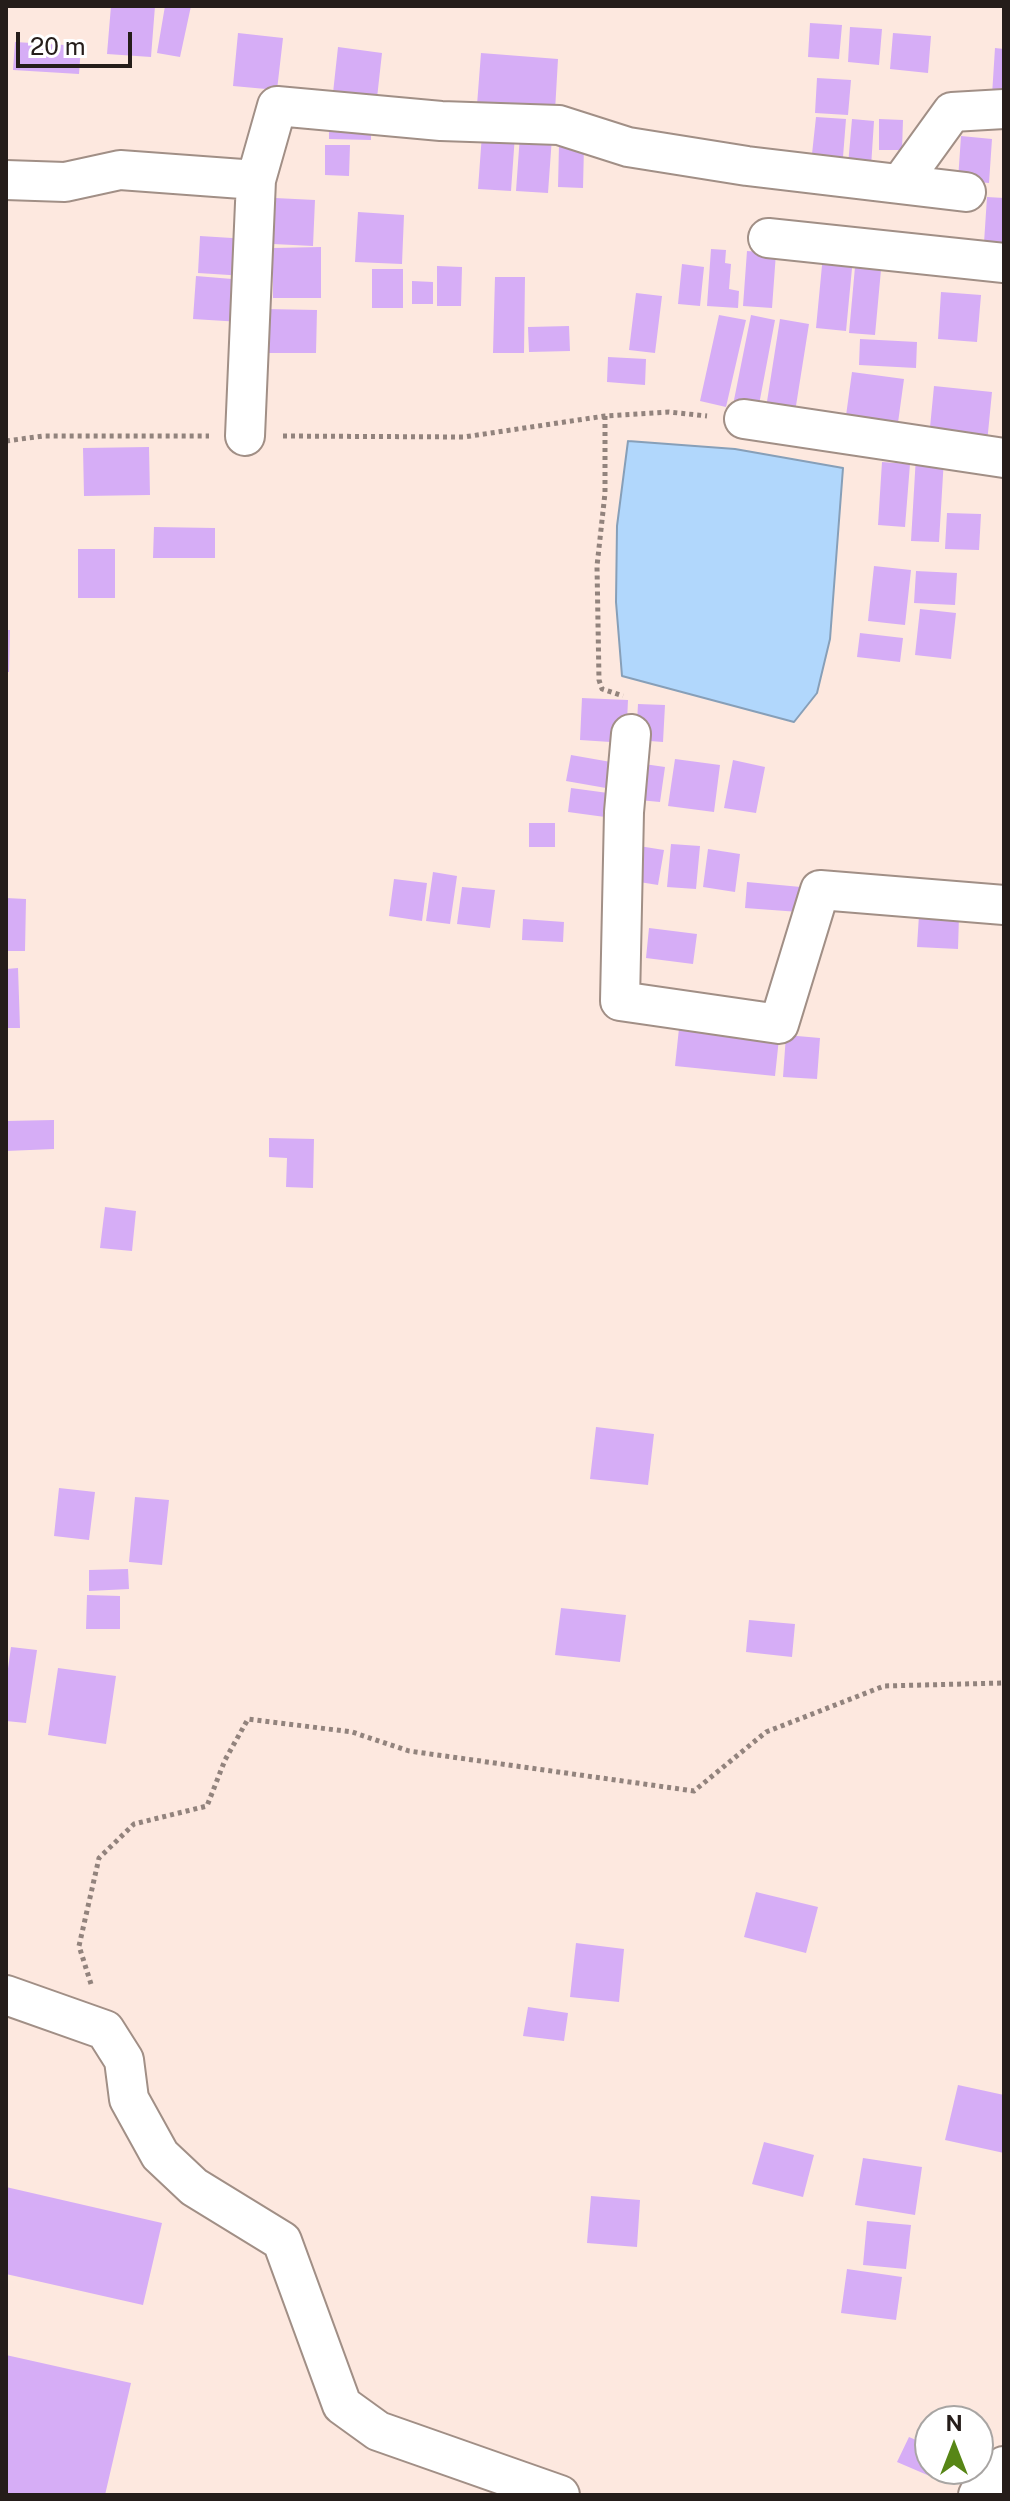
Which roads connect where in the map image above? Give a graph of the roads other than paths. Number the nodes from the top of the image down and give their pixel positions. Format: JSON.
{"nodes":[{"id":1,"x":1004,"y":109,"type":"edge"},
{"id":2,"x":6,"y":180,"type":"edge"},
{"id":3,"x":256,"y":180,"type":"junction"},
{"id":4,"x":900,"y":184,"type":"junction"},
{"id":5,"x":966,"y":192,"type":"dead end"},
{"id":6,"x":768,"y":238,"type":"dead end"},
{"id":7,"x":1004,"y":263,"type":"edge"},
{"id":8,"x":744,"y":419,"type":"road end"},
{"id":9,"x":245,"y":436,"type":"road end"},
{"id":10,"x":1004,"y":458,"type":"edge"},
{"id":11,"x":631,"y":734,"type":"road end"},
{"id":12,"x":1004,"y":905,"type":"edge"},
{"id":13,"x":6,"y":1995,"type":"edge"},
{"id":14,"x":1004,"y":2466,"type":"edge"},
{"id":15,"x":560,"y":2495,"type":"edge"},
{"id":16,"x":978,"y":2495,"type":"edge"}],
"edges":[{"from":1,"to":4,"type":"street"},
{"from":2,"to":3,"type":"street"},
{"from":3,"to":4,"type":"street"},
{"from":3,"to":9,"type":"street"},
{"from":4,"to":5,"type":"street"},
{"from":6,"to":7,"type":"street"},
{"from":8,"to":10,"type":"street"},
{"from":11,"to":12,"type":"street"},
{"from":13,"to":15,"type":"street"},
{"from":14,"to":16,"type":"street"}]}
